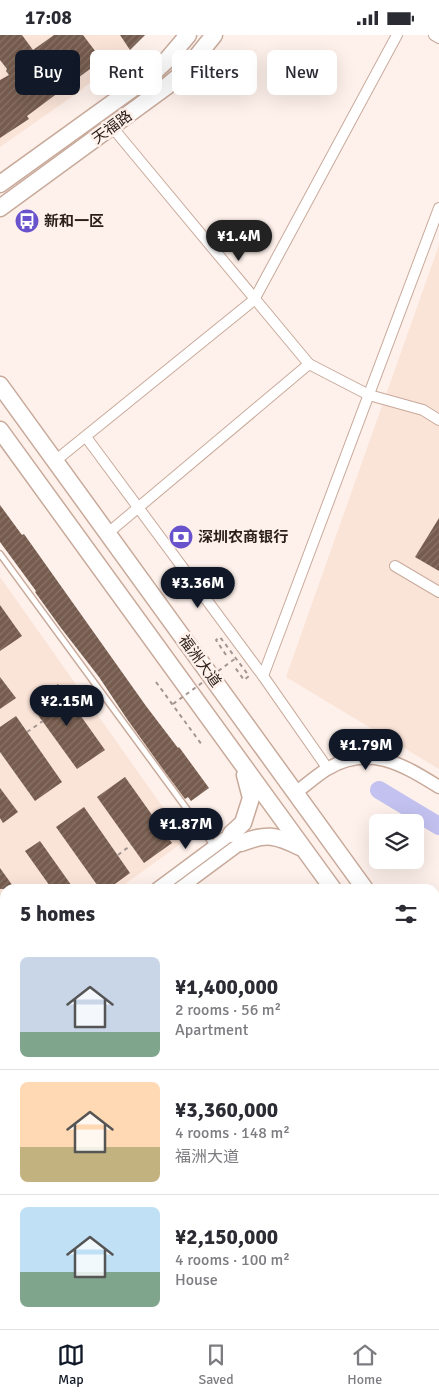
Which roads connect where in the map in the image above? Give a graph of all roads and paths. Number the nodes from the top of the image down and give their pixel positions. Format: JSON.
{"nodes":[{"id":1,"x":188,"y":35,"type":"edge"},
{"id":2,"x":214,"y":35,"type":"edge"},
{"id":3,"x":397,"y":35,"type":"edge"},
{"id":4,"x":434,"y":35,"type":"edge"},
{"id":5,"x":439,"y":38,"type":"edge"},
{"id":6,"x":112,"y":127,"type":"junction"},
{"id":7,"x":0,"y":184,"type":"edge"},
{"id":8,"x":0,"y":208,"type":"edge"},
{"id":9,"x":439,"y":208,"type":"edge"},
{"id":10,"x":254,"y":300,"type":"junction"},
{"id":11,"x":309,"y":365,"type":"junction"},
{"id":12,"x":0,"y":385,"type":"edge"},
{"id":13,"x":369,"y":395,"type":"junction"},
{"id":14,"x":439,"y":420,"type":"edge"},
{"id":15,"x":0,"y":430,"type":"edge"},
{"id":16,"x":86,"y":437,"type":"junction"},
{"id":17,"x":55,"y":461,"type":"junction"},
{"id":18,"x":139,"y":508,"type":"junction"},
{"id":19,"x":108,"y":533,"type":"junction"},
{"id":20,"x":0,"y":554,"type":"edge"},
{"id":21,"x":395,"y":565,"type":"dead end"},
{"id":22,"x":439,"y":592,"type":"edge"},
{"id":23,"x":226,"y":655,"type":"dead end"},
{"id":24,"x":236,"y":658,"type":"junction"},
{"id":25,"x":234,"y":666,"type":"dead end"},
{"id":26,"x":263,"y":676,"type":"junction"},
{"id":27,"x":156,"y":682,"type":"dead end"},
{"id":28,"x":173,"y":704,"type":"junction"},
{"id":29,"x":43,"y":721,"type":"dead end"},
{"id":30,"x":27,"y":732,"type":"dead end"},
{"id":31,"x":202,"y":745,"type":"dead end"},
{"id":32,"x":243,"y":765,"type":"junction"},
{"id":33,"x":328,"y":769,"type":"junction"},
{"id":34,"x":439,"y":787,"type":"edge"},
{"id":35,"x":295,"y":793,"type":"junction"},
{"id":36,"x":236,"y":839,"type":"junction"},
{"id":37,"x":131,"y":845,"type":"dead end"},
{"id":38,"x":214,"y":846,"type":"junction"},
{"id":39,"x":303,"y":849,"type":"junction"},
{"id":40,"x":118,"y":855,"type":"dead end"},
{"id":41,"x":164,"y":884,"type":"edge"},
{"id":42,"x":185,"y":884,"type":"edge"},
{"id":43,"x":328,"y":884,"type":"edge"},
{"id":44,"x":361,"y":884,"type":"edge"}],
"edges":[{"from":1,"to":7,"type":"main road","name":"天福路"},
{"from":2,"to":6,"type":"main road","name":"天福路"},
{"from":3,"to":10,"type":"street"},
{"from":4,"to":5,"type":"street"},
{"from":6,"to":8,"type":"main road","name":"天福路"},
{"from":6,"to":10,"type":"street"},
{"from":9,"to":13,"type":"street"},
{"from":10,"to":11,"type":"street"},
{"from":10,"to":16,"type":"street"},
{"from":11,"to":13,"type":"street"},
{"from":11,"to":18,"type":"street"},
{"from":12,"to":17,"type":"main road","name":"福洲大道"},
{"from":13,"to":14,"type":"street"},
{"from":13,"to":26,"type":"street"},
{"from":15,"to":32,"type":"main road","name":"福洲大道"},
{"from":16,"to":17,"type":"street"},
{"from":16,"to":18,"type":"street"},
{"from":17,"to":19,"type":"main road","name":"福洲大道"},
{"from":18,"to":19,"type":"street"},
{"from":18,"to":26,"type":"street"},
{"from":19,"to":35,"type":"main road","name":"福洲大道"},
{"from":20,"to":38,"type":"lane"},
{"from":21,"to":22,"type":"street"},
{"from":23,"to":24,"type":"path"},
{"from":24,"to":25,"type":"path"},
{"from":24,"to":28,"type":"path","bridge":true},
{"from":26,"to":33,"type":"street"},
{"from":27,"to":28,"type":"path"},
{"from":28,"to":31,"type":"path"},
{"from":29,"to":30,"type":"path"},
{"from":32,"to":36,"type":"main road"},
{"from":32,"to":39,"type":"main road","name":"福洲大道"},
{"from":33,"to":34,"type":"street"},
{"from":33,"to":35,"type":"street"},
{"from":35,"to":44,"type":"main road","name":"福洲大道"},
{"from":36,"to":38,"type":"street"},
{"from":36,"to":39,"type":"main road"},
{"from":36,"to":42,"type":"street"},
{"from":37,"to":40,"type":"path"},
{"from":38,"to":41,"type":"street"},
{"from":39,"to":43,"type":"main road","name":"福洲大道"}]}
